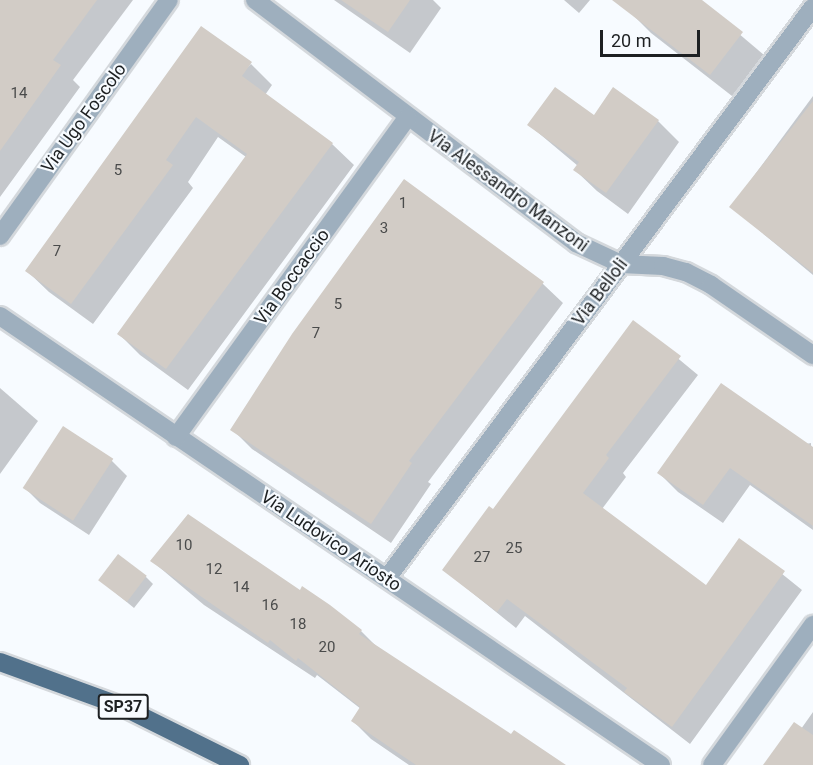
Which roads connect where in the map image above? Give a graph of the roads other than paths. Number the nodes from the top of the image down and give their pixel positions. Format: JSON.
{"nodes":[{"id":1,"x":169,"y":0,"type":"edge"},
{"id":2,"x":255,"y":0,"type":"edge"},
{"id":3,"x":803,"y":0,"type":"edge"},
{"id":4,"x":813,"y":7,"type":"edge"},
{"id":5,"x":408,"y":117,"type":"junction"},
{"id":6,"x":0,"y":236,"type":"edge"},
{"id":7,"x":621,"y":264,"type":"junction"},
{"id":8,"x":0,"y":316,"type":"edge"},
{"id":9,"x":813,"y":355,"type":"edge"},
{"id":10,"x":176,"y":437,"type":"junction"},
{"id":11,"x":387,"y":578,"type":"junction"},
{"id":12,"x":813,"y":625,"type":"edge"},
{"id":13,"x":0,"y":662,"type":"edge"},
{"id":14,"x":240,"y":765,"type":"edge"},
{"id":15,"x":661,"y":765,"type":"edge"},
{"id":16,"x":712,"y":765,"type":"edge"}],
"edges":[{"from":1,"to":6,"type":"street","name":"Via Ugo Foscolo"},
{"from":2,"to":5,"type":"street","name":"Via Alessandro Manzoni"},
{"from":3,"to":4,"type":"street"},
{"from":4,"to":7,"type":"street","name":"Via Belloli"},
{"from":5,"to":7,"type":"street","name":"Via Alessandro Manzoni"},
{"from":5,"to":10,"type":"street","name":"Via Boccaccio"},
{"from":7,"to":9,"type":"street","name":"Via Alessandro Manzoni"},
{"from":7,"to":11,"type":"street","name":"Via Belloli"},
{"from":8,"to":10,"type":"street","name":"Via Ludovico Ariosto"},
{"from":10,"to":11,"type":"street","name":"Via Ludovico Ariosto"},
{"from":11,"to":15,"type":"street","name":"Via Ludovico Ariosto"},
{"from":12,"to":16,"type":"street"},
{"from":13,"to":14,"type":"main road","number":"SP37"}]}
